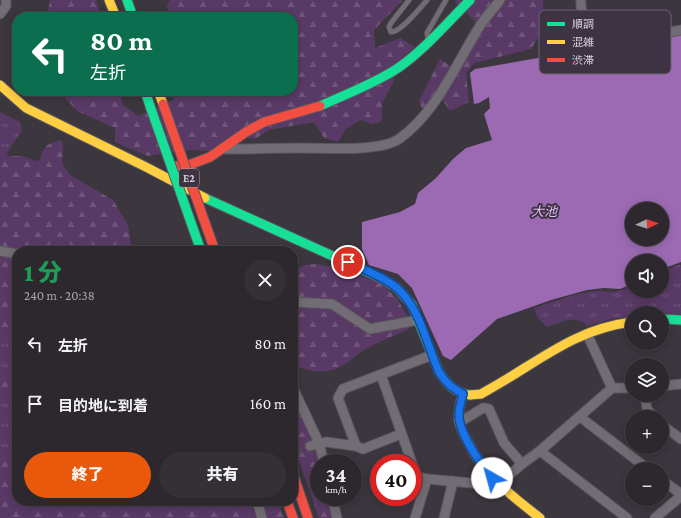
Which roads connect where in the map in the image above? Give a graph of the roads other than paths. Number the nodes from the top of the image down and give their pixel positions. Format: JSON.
{"nodes":[{"id":1,"x":6,"y":0,"type":"edge"},
{"id":2,"x":109,"y":0,"type":"edge"},
{"id":3,"x":114,"y":0,"type":"edge"},
{"id":4,"x":127,"y":0,"type":"edge"},
{"id":5,"x":409,"y":0,"type":"edge"},
{"id":6,"x":427,"y":0,"type":"edge"},
{"id":7,"x":446,"y":0,"type":"edge"},
{"id":8,"x":470,"y":0,"type":"edge"},
{"id":9,"x":500,"y":0,"type":"edge"},
{"id":10,"x":581,"y":0,"type":"edge"},
{"id":11,"x":582,"y":10,"type":"edge"},
{"id":12,"x":114,"y":12,"type":"edge"},
{"id":13,"x":118,"y":12,"type":"edge"},
{"id":14,"x":131,"y":12,"type":"edge"},
{"id":15,"x":0,"y":14,"type":"edge"},
{"id":16,"x":681,"y":30,"type":"edge"},
{"id":17,"x":671,"y":32,"type":"edge"},
{"id":18,"x":428,"y":42,"type":"junction"},
{"id":19,"x":0,"y":85,"type":"edge"},
{"id":20,"x":147,"y":96,"type":"edge"},
{"id":21,"x":160,"y":96,"type":"edge"},
{"id":22,"x":224,"y":149,"type":"junction"},
{"id":23,"x":146,"y":167,"type":"junction"},
{"id":24,"x":199,"y":246,"type":"edge"},
{"id":25,"x":213,"y":246,"type":"edge"},
{"id":26,"x":0,"y":251,"type":"edge"},
{"id":27,"x":12,"y":253,"type":"edge"},
{"id":28,"x":298,"y":302,"type":"edge"},
{"id":29,"x":669,"y":319,"type":"edge"},
{"id":30,"x":418,"y":320,"type":"junction"},
{"id":31,"x":681,"y":320,"type":"edge"},
{"id":32,"x":625,"y":323,"type":"edge"},
{"id":33,"x":588,"y":334,"type":"junction"},
{"id":34,"x":432,"y":355,"type":"junction"},
{"id":35,"x":381,"y":375,"type":"junction"},
{"id":36,"x":681,"y":384,"type":"edge"},
{"id":37,"x":669,"y":385,"type":"edge"},
{"id":38,"x":612,"y":388,"type":"junction"},
{"id":39,"x":625,"y":388,"type":"edge"},
{"id":40,"x":463,"y":394,"type":"junction"},
{"id":41,"x":298,"y":401,"type":"edge"},
{"id":42,"x":581,"y":416,"type":"junction"},
{"id":43,"x":460,"y":422,"type":"junction"},
{"id":44,"x":669,"y":430,"type":"edge"},
{"id":45,"x":401,"y":434,"type":"junction"},
{"id":46,"x":681,"y":439,"type":"edge"},
{"id":47,"x":315,"y":445,"type":"junction"},
{"id":48,"x":356,"y":446,"type":"junction"},
{"id":49,"x":541,"y":450,"type":"junction"},
{"id":50,"x":320,"y":454,"type":"edge"},
{"id":51,"x":408,"y":454,"type":"edge"},
{"id":52,"x":639,"y":462,"type":"edge"},
{"id":53,"x":522,"y":464,"type":"junction"},
{"id":54,"x":422,"y":478,"type":"edge"},
{"id":55,"x":492,"y":478,"type":"junction"},
{"id":56,"x":427,"y":479,"type":"junction"},
{"id":57,"x":453,"y":481,"type":"junction"},
{"id":58,"x":669,"y":485,"type":"edge"},
{"id":59,"x":500,"y":486,"type":"junction"},
{"id":60,"x":298,"y":489,"type":"edge"},
{"id":61,"x":681,"y":496,"type":"edge"},
{"id":62,"x":258,"y":506,"type":"edge"},
{"id":63,"x":288,"y":506,"type":"edge"},
{"id":64,"x":334,"y":506,"type":"edge"},
{"id":65,"x":262,"y":518,"type":"edge"},
{"id":66,"x":292,"y":518,"type":"edge"},
{"id":67,"x":308,"y":518,"type":"edge"},
{"id":68,"x":337,"y":518,"type":"edge"},
{"id":69,"x":415,"y":518,"type":"edge"},
{"id":70,"x":444,"y":518,"type":"edge"},
{"id":71,"x":540,"y":518,"type":"edge"},
{"id":72,"x":627,"y":518,"type":"edge"},
{"id":73,"x":655,"y":518,"type":"edge"}],
"edges":[{"from":1,"to":15,"type":"street"},
{"from":2,"to":12,"type":"main road"},
{"from":3,"to":13,"type":"main road"},
{"from":4,"to":14,"type":"main road"},
{"from":5,"to":6,"type":"lane"},
{"from":7,"to":18,"type":"lane"},
{"from":8,"to":18,"type":"main road"},
{"from":9,"to":22,"type":"street"},
{"from":10,"to":11,"type":"street"},
{"from":16,"to":17,"type":"street"},
{"from":18,"to":22,"type":"main road"},
{"from":19,"to":23,"type":"main road"},
{"from":20,"to":24,"type":"main road","number":"E2","bridge":true},
{"from":21,"to":25,"type":"main road","number":"E2","bridge":true},
{"from":22,"to":23,"type":"main road"},
{"from":23,"to":30,"type":"main road"},
{"from":26,"to":27,"type":"street"},
{"from":28,"to":30,"type":"street"},
{"from":29,"to":31,"type":"main road"},
{"from":30,"to":34,"type":"main road"},
{"from":32,"to":33,"type":"main road"},
{"from":33,"to":38,"type":"street"},
{"from":33,"to":40,"type":"main road"},
{"from":34,"to":35,"type":"street"},
{"from":34,"to":40,"type":"main road"},
{"from":35,"to":45,"type":"street"},
{"from":35,"to":48,"type":"street"},
{"from":36,"to":37,"type":"street"},
{"from":38,"to":39,"type":"street"},
{"from":38,"to":42,"type":"street"},
{"from":40,"to":43,"type":"main road"},
{"from":41,"to":47,"type":"street"},
{"from":42,"to":49,"type":"street"},
{"from":42,"to":52,"type":"street"},
{"from":43,"to":53,"type":"street"},
{"from":43,"to":55,"type":"main road"},
{"from":44,"to":46,"type":"street"},
{"from":45,"to":48,"type":"street"},
{"from":45,"to":51,"type":"street"},
{"from":47,"to":48,"type":"street"},
{"from":47,"to":50,"type":"street"},
{"from":49,"to":53,"type":"street"},
{"from":49,"to":72,"type":"street"},
{"from":53,"to":59,"type":"street"},
{"from":54,"to":56,"type":"street"},
{"from":55,"to":57,"type":"street"},
{"from":55,"to":59,"type":"main road"},
{"from":56,"to":57,"type":"street"},
{"from":56,"to":69,"type":"street"},
{"from":57,"to":70,"type":"street"},
{"from":58,"to":61,"type":"street"},
{"from":59,"to":71,"type":"main road"},
{"from":60,"to":67,"type":"main road"},
{"from":61,"to":73,"type":"street"},
{"from":62,"to":65,"type":"street"},
{"from":63,"to":66,"type":"main road"},
{"from":64,"to":68,"type":"street"}]}
